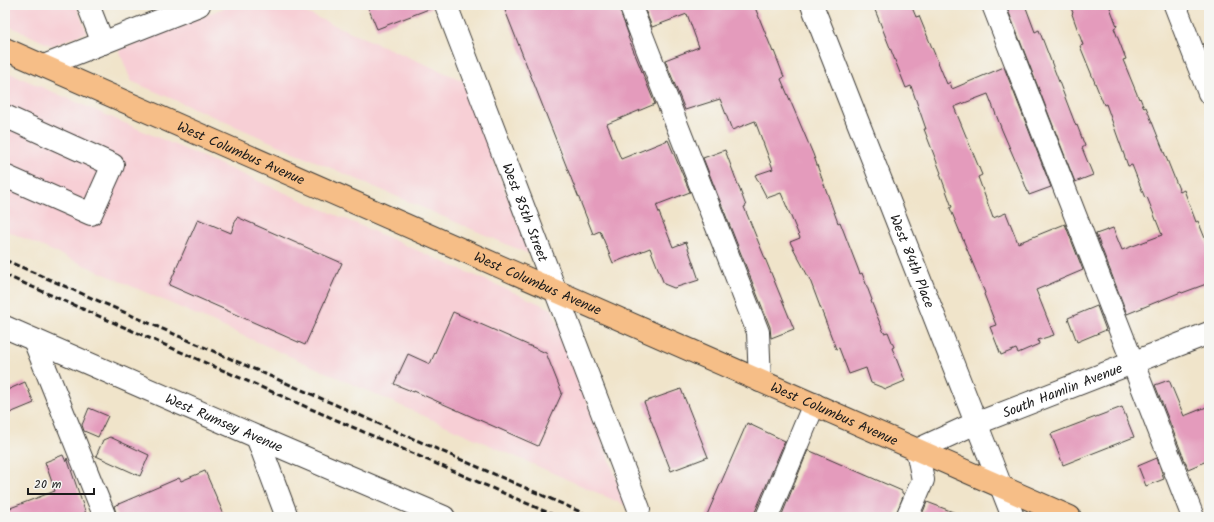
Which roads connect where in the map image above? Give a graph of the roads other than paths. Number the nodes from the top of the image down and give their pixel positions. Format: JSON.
{"nodes":[{"id":1,"x":88,"y":5,"type":"edge"},
{"id":2,"x":199,"y":5,"type":"edge"},
{"id":3,"x":446,"y":5,"type":"edge"},
{"id":4,"x":630,"y":5,"type":"edge"},
{"id":5,"x":812,"y":5,"type":"edge"},
{"id":6,"x":992,"y":5,"type":"edge"},
{"id":7,"x":1175,"y":5,"type":"edge"},
{"id":8,"x":103,"y":43,"type":"junction"},
{"id":9,"x":5,"y":49,"type":"edge"},
{"id":10,"x":44,"y":66,"type":"junction"},
{"id":11,"x":1209,"y":93,"type":"edge"},
{"id":12,"x":5,"y":116,"type":"edge"},
{"id":13,"x":5,"y":176,"type":"edge"},
{"id":14,"x":554,"y":290,"type":"junction"},
{"id":15,"x":5,"y":327,"type":"edge"},
{"id":16,"x":1209,"y":333,"type":"edge"},
{"id":17,"x":34,"y":340,"type":"junction"},
{"id":18,"x":1132,"y":363,"type":"junction"},
{"id":19,"x":760,"y":381,"type":"junction"},
{"id":20,"x":814,"y":404,"type":"junction"},
{"id":21,"x":976,"y":424,"type":"junction"},
{"id":22,"x":256,"y":437,"type":"junction"},
{"id":23,"x":917,"y":450,"type":"junction"},
{"id":24,"x":1000,"y":486,"type":"junction"},
{"id":25,"x":640,"y":509,"type":"dead end"},
{"id":26,"x":105,"y":517,"type":"edge"},
{"id":27,"x":287,"y":517,"type":"edge"},
{"id":28,"x":444,"y":517,"type":"edge"},
{"id":29,"x":767,"y":517,"type":"edge"},
{"id":30,"x":907,"y":517,"type":"edge"},
{"id":31,"x":1013,"y":517,"type":"edge"},
{"id":32,"x":1070,"y":517,"type":"edge"},
{"id":33,"x":1193,"y":517,"type":"edge"}],
"edges":[{"from":1,"to":8,"type":"street"},
{"from":2,"to":8,"type":"street"},
{"from":3,"to":14,"type":"street","name":"West 85th Street"},
{"from":4,"to":19,"type":"street"},
{"from":5,"to":21,"type":"street","name":"West 84th Place"},
{"from":6,"to":18,"type":"street"},
{"from":7,"to":11,"type":"street"},
{"from":8,"to":10,"type":"street"},
{"from":9,"to":10,"type":"main road","name":"West Columbus Avenue"},
{"from":10,"to":14,"type":"main road","name":"West Columbus Avenue"},
{"from":12,"to":13,"type":"street"},
{"from":14,"to":19,"type":"main road","name":"West Columbus Avenue"},
{"from":14,"to":25,"type":"street","name":"West 85th Street"},
{"from":15,"to":17,"type":"street","name":"West Rumsey Avenue"},
{"from":16,"to":18,"type":"street","name":"South Hamlin Avenue"},
{"from":17,"to":22,"type":"street","name":"West Rumsey Avenue"},
{"from":17,"to":26,"type":"street"},
{"from":18,"to":21,"type":"street","name":"South Hamlin Avenue"},
{"from":18,"to":33,"type":"street"},
{"from":19,"to":20,"type":"main road","name":"West Columbus Avenue"},
{"from":20,"to":23,"type":"main road","name":"West Columbus Avenue"},
{"from":20,"to":29,"type":"street"},
{"from":21,"to":23,"type":"street","name":"South Hamlin Avenue"},
{"from":21,"to":24,"type":"street","name":"West 84th Place"},
{"from":22,"to":27,"type":"street"},
{"from":22,"to":28,"type":"street","name":"West Rumsey Avenue"},
{"from":23,"to":24,"type":"main road","name":"West Columbus Avenue"},
{"from":23,"to":30,"type":"street"},
{"from":24,"to":31,"type":"street","name":"West 84th Place"},
{"from":24,"to":32,"type":"main road","name":"West Columbus Avenue"}]}
